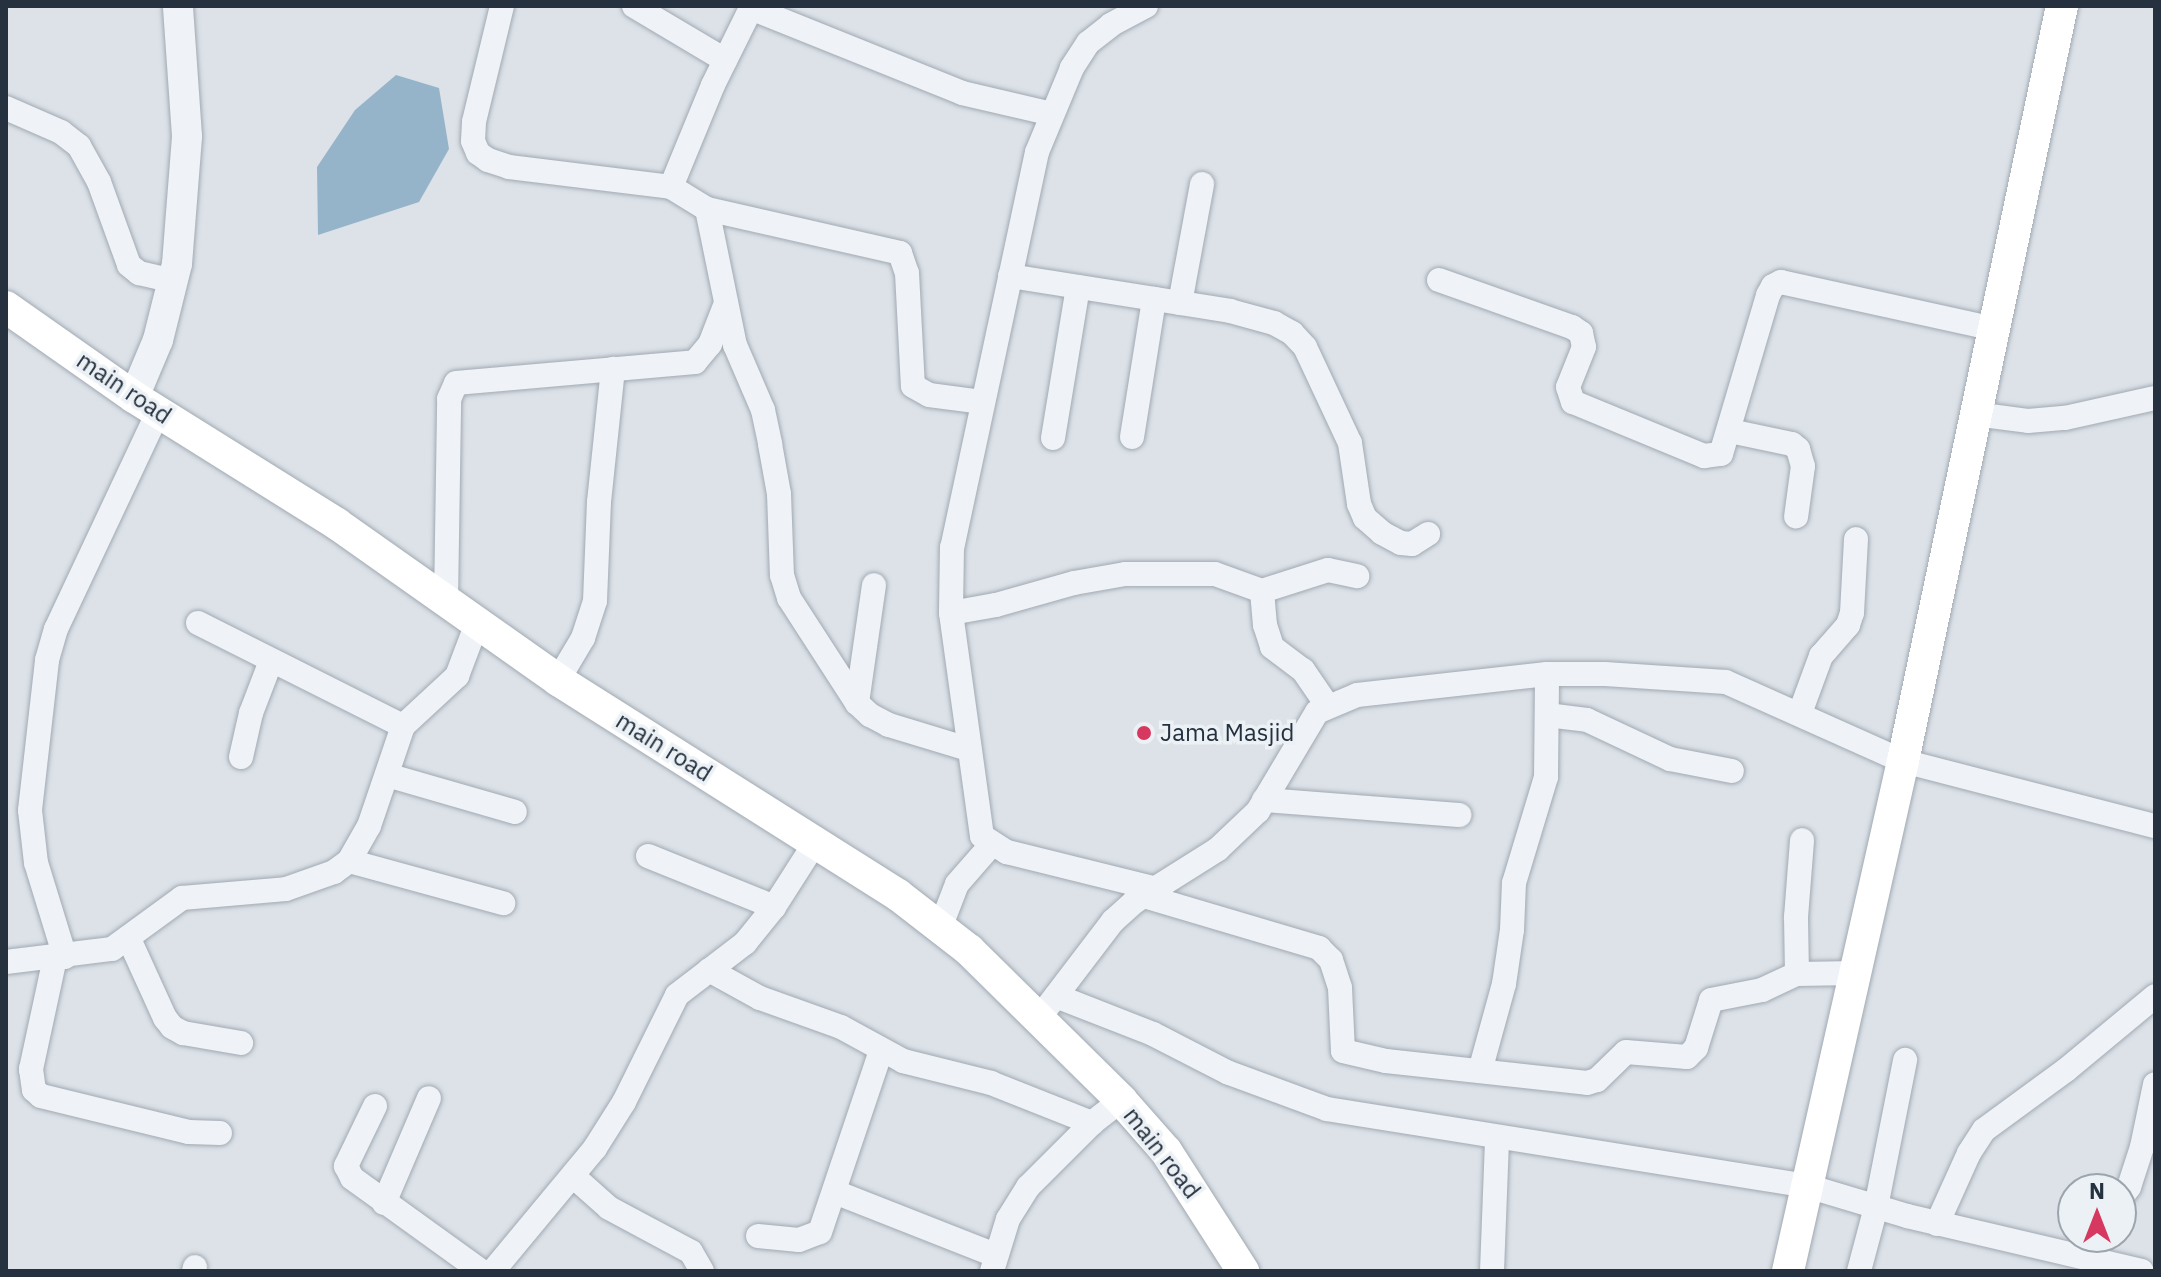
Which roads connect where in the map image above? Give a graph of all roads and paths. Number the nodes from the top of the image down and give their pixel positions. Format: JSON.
{"nodes":[{"id":1,"x":178,"y":6,"type":"edge"},
{"id":2,"x":502,"y":6,"type":"edge"},
{"id":3,"x":634,"y":6,"type":"edge"},
{"id":4,"x":1146,"y":6,"type":"edge"},
{"id":5,"x":2062,"y":6,"type":"edge"},
{"id":6,"x":752,"y":7,"type":"edge"},
{"id":7,"x":725,"y":60,"type":"junction"},
{"id":8,"x":6,"y":108,"type":"edge"},
{"id":9,"x":1052,"y":114,"type":"junction"},
{"id":10,"x":1202,"y":184,"type":"dead end"},
{"id":11,"x":671,"y":187,"type":"junction"},
{"id":12,"x":707,"y":209,"type":"junction"},
{"id":13,"x":1010,"y":276,"type":"junction"},
{"id":14,"x":1439,"y":280,"type":"dead end"},
{"id":15,"x":174,"y":281,"type":"junction"},
{"id":16,"x":1078,"y":287,"type":"junction"},
{"id":17,"x":1154,"y":299,"type":"junction"},
{"id":18,"x":726,"y":303,"type":"junction"},
{"id":19,"x":1180,"y":303,"type":"junction"},
{"id":20,"x":6,"y":307,"type":"edge"},
{"id":21,"x":1994,"y":329,"type":"junction"},
{"id":22,"x":613,"y":369,"type":"junction"},
{"id":23,"x":2155,"y":398,"type":"edge"},
{"id":24,"x":982,"y":402,"type":"junction"},
{"id":25,"x":146,"y":404,"type":"junction"},
{"id":26,"x":1975,"y":414,"type":"junction"},
{"id":27,"x":1730,"y":431,"type":"junction"},
{"id":28,"x":1132,"y":437,"type":"dead end"},
{"id":29,"x":1053,"y":438,"type":"dead end"},
{"id":30,"x":1796,"y":517,"type":"dead end"},
{"id":31,"x":1428,"y":534,"type":"dead end"},
{"id":32,"x":1856,"y":539,"type":"dead end"},
{"id":33,"x":1357,"y":576,"type":"dead end"},
{"id":34,"x":874,"y":585,"type":"dead end"},
{"id":35,"x":1262,"y":591,"type":"junction"},
{"id":36,"x":446,"y":601,"type":"junction"},
{"id":37,"x":951,"y":613,"type":"junction"},
{"id":38,"x":198,"y":623,"type":"dead end"},
{"id":39,"x":477,"y":623,"type":"junction"},
{"id":40,"x":271,"y":661,"type":"junction"},
{"id":41,"x":1547,"y":674,"type":"junction"},
{"id":42,"x":558,"y":680,"type":"junction"},
{"id":43,"x":857,"y":703,"type":"junction"},
{"id":44,"x":1327,"y":705,"type":"junction"},
{"id":45,"x":1800,"y":713,"type":"junction"},
{"id":46,"x":1547,"y":715,"type":"junction"},
{"id":47,"x":403,"y":726,"type":"junction"},
{"id":48,"x":968,"y":749,"type":"junction"},
{"id":49,"x":241,"y":757,"type":"dead end"},
{"id":50,"x":1903,"y":761,"type":"junction"},
{"id":51,"x":1732,"y":771,"type":"dead end"},
{"id":52,"x":387,"y":775,"type":"junction"},
{"id":53,"x":1264,"y":800,"type":"junction"},
{"id":54,"x":515,"y":812,"type":"dead end"},
{"id":55,"x":1459,"y":815,"type":"dead end"},
{"id":56,"x":2155,"y":826,"type":"edge"},
{"id":57,"x":1802,"y":840,"type":"dead end"},
{"id":58,"x":815,"y":843,"type":"junction"},
{"id":59,"x":991,"y":845,"type":"junction"},
{"id":60,"x":648,"y":856,"type":"dead end"},
{"id":61,"x":349,"y":861,"type":"junction"},
{"id":62,"x":1151,"y":893,"type":"junction"},
{"id":63,"x":503,"y":903,"type":"dead end"},
{"id":64,"x":774,"y":907,"type":"junction"},
{"id":65,"x":940,"y":928,"type":"junction"},
{"id":66,"x":129,"y":939,"type":"junction"},
{"id":67,"x":60,"y":958,"type":"junction"},
{"id":68,"x":6,"y":962,"type":"edge"},
{"id":69,"x":709,"y":970,"type":"junction"},
{"id":70,"x":1856,"y":973,"type":"junction"},
{"id":71,"x":1797,"y":974,"type":"junction"},
{"id":72,"x":2155,"y":996,"type":"edge"},
{"id":73,"x":1047,"y":1007,"type":"junction"},
{"id":74,"x":241,"y":1043,"type":"dead end"},
{"id":75,"x":881,"y":1051,"type":"junction"},
{"id":76,"x":1905,"y":1060,"type":"dead end"},
{"id":77,"x":1480,"y":1071,"type":"junction"},
{"id":78,"x":2155,"y":1084,"type":"edge"},
{"id":79,"x":429,"y":1098,"type":"dead end"},
{"id":80,"x":1121,"y":1100,"type":"junction"},
{"id":81,"x":375,"y":1106,"type":"dead end"},
{"id":82,"x":1092,"y":1123,"type":"junction"},
{"id":83,"x":220,"y":1133,"type":"dead end"},
{"id":84,"x":1497,"y":1139,"type":"junction"},
{"id":85,"x":2134,"y":1173,"type":"edge"},
{"id":86,"x":573,"y":1176,"type":"junction"},
{"id":87,"x":1807,"y":1186,"type":"junction"},
{"id":88,"x":835,"y":1192,"type":"junction"},
{"id":89,"x":384,"y":1203,"type":"junction"},
{"id":90,"x":1876,"y":1207,"type":"junction"},
{"id":91,"x":1937,"y":1224,"type":"junction"},
{"id":92,"x":758,"y":1236,"type":"dead end"},
{"id":93,"x":2091,"y":1253,"type":"edge"},
{"id":94,"x":2088,"y":1260,"type":"junction"},
{"id":95,"x":994,"y":1263,"type":"edge"},
{"id":96,"x":481,"y":1271,"type":"edge"},
{"id":97,"x":493,"y":1271,"type":"edge"},
{"id":98,"x":702,"y":1271,"type":"edge"},
{"id":99,"x":1243,"y":1271,"type":"edge"},
{"id":100,"x":1492,"y":1271,"type":"edge"},
{"id":101,"x":1788,"y":1271,"type":"edge"},
{"id":102,"x":1859,"y":1271,"type":"edge"},
{"id":103,"x":2142,"y":1271,"type":"edge"}],
"edges":[{"from":1,"to":15,"type":"street"},
{"from":2,"to":11,"type":"street"},
{"from":3,"to":7,"type":"street"},
{"from":4,"to":9,"type":"street"},
{"from":5,"to":21,"type":"main road"},
{"from":6,"to":7,"type":"street"},
{"from":6,"to":9,"type":"street"},
{"from":7,"to":11,"type":"street"},
{"from":8,"to":15,"type":"street"},
{"from":9,"to":13,"type":"street"},
{"from":10,"to":19,"type":"street"},
{"from":11,"to":12,"type":"street"},
{"from":12,"to":18,"type":"street"},
{"from":12,"to":24,"type":"street"},
{"from":13,"to":16,"type":"street"},
{"from":13,"to":24,"type":"street"},
{"from":14,"to":27,"type":"street"},
{"from":15,"to":25,"type":"street"},
{"from":16,"to":17,"type":"street"},
{"from":16,"to":29,"type":"street"},
{"from":17,"to":19,"type":"street"},
{"from":17,"to":28,"type":"street"},
{"from":18,"to":22,"type":"street"},
{"from":18,"to":43,"type":"street"},
{"from":19,"to":31,"type":"street"},
{"from":20,"to":25,"type":"main road","name":"main road"},
{"from":21,"to":26,"type":"main road"},
{"from":21,"to":27,"type":"street"},
{"from":22,"to":36,"type":"street"},
{"from":22,"to":42,"type":"street"},
{"from":23,"to":26,"type":"street"},
{"from":24,"to":37,"type":"street"},
{"from":25,"to":36,"type":"main road","name":"main road"},
{"from":25,"to":67,"type":"street"},
{"from":26,"to":50,"type":"main road"},
{"from":27,"to":30,"type":"street"},
{"from":32,"to":45,"type":"street"},
{"from":33,"to":35,"type":"street"},
{"from":34,"to":43,"type":"street"},
{"from":35,"to":37,"type":"street"},
{"from":35,"to":44,"type":"street"},
{"from":36,"to":39,"type":"main road","name":"main road"},
{"from":37,"to":48,"type":"street"},
{"from":38,"to":40,"type":"street"},
{"from":39,"to":42,"type":"main road","name":"main road"},
{"from":39,"to":47,"type":"street"},
{"from":40,"to":47,"type":"street"},
{"from":40,"to":49,"type":"street"},
{"from":41,"to":44,"type":"street"},
{"from":41,"to":45,"type":"street"},
{"from":41,"to":46,"type":"street"},
{"from":42,"to":58,"type":"main road","name":"main road"},
{"from":43,"to":48,"type":"street"},
{"from":44,"to":53,"type":"street"},
{"from":45,"to":50,"type":"street"},
{"from":46,"to":51,"type":"street"},
{"from":46,"to":77,"type":"street"},
{"from":47,"to":52,"type":"street"},
{"from":48,"to":59,"type":"street"},
{"from":50,"to":56,"type":"street"},
{"from":50,"to":70,"type":"main road"},
{"from":52,"to":54,"type":"street"},
{"from":52,"to":61,"type":"street"},
{"from":53,"to":55,"type":"street"},
{"from":53,"to":62,"type":"street"},
{"from":57,"to":71,"type":"street"},
{"from":58,"to":64,"type":"street"},
{"from":58,"to":65,"type":"main road","name":"main road"},
{"from":59,"to":62,"type":"street"},
{"from":59,"to":65,"type":"street"},
{"from":60,"to":64,"type":"street"},
{"from":61,"to":63,"type":"street"},
{"from":61,"to":66,"type":"street"},
{"from":62,"to":73,"type":"street"},
{"from":62,"to":77,"type":"street"},
{"from":64,"to":69,"type":"street"},
{"from":65,"to":73,"type":"main road","name":"main road"},
{"from":66,"to":67,"type":"street"},
{"from":66,"to":74,"type":"street"},
{"from":67,"to":68,"type":"street"},
{"from":67,"to":83,"type":"street"},
{"from":69,"to":75,"type":"street"},
{"from":69,"to":86,"type":"street"},
{"from":70,"to":71,"type":"street"},
{"from":70,"to":87,"type":"main road"},
{"from":71,"to":77,"type":"street"},
{"from":72,"to":91,"type":"street"},
{"from":73,"to":80,"type":"main road","name":"main road"},
{"from":73,"to":84,"type":"street"},
{"from":75,"to":82,"type":"street"},
{"from":75,"to":88,"type":"street"},
{"from":76,"to":90,"type":"street"},
{"from":78,"to":85,"type":"street"},
{"from":79,"to":89,"type":"street"},
{"from":80,"to":82,"type":"street"},
{"from":80,"to":99,"type":"main road","name":"main road"},
{"from":81,"to":89,"type":"street"},
{"from":82,"to":95,"type":"street"},
{"from":84,"to":87,"type":"street"},
{"from":84,"to":100,"type":"street"},
{"from":86,"to":97,"type":"street"},
{"from":86,"to":98,"type":"street"},
{"from":87,"to":90,"type":"street"},
{"from":87,"to":101,"type":"main road"},
{"from":88,"to":92,"type":"street"},
{"from":88,"to":95,"type":"street"},
{"from":89,"to":96,"type":"street"},
{"from":90,"to":91,"type":"street"},
{"from":90,"to":102,"type":"street"},
{"from":91,"to":94,"type":"street"},
{"from":93,"to":94,"type":"street"},
{"from":94,"to":103,"type":"street"}]}
